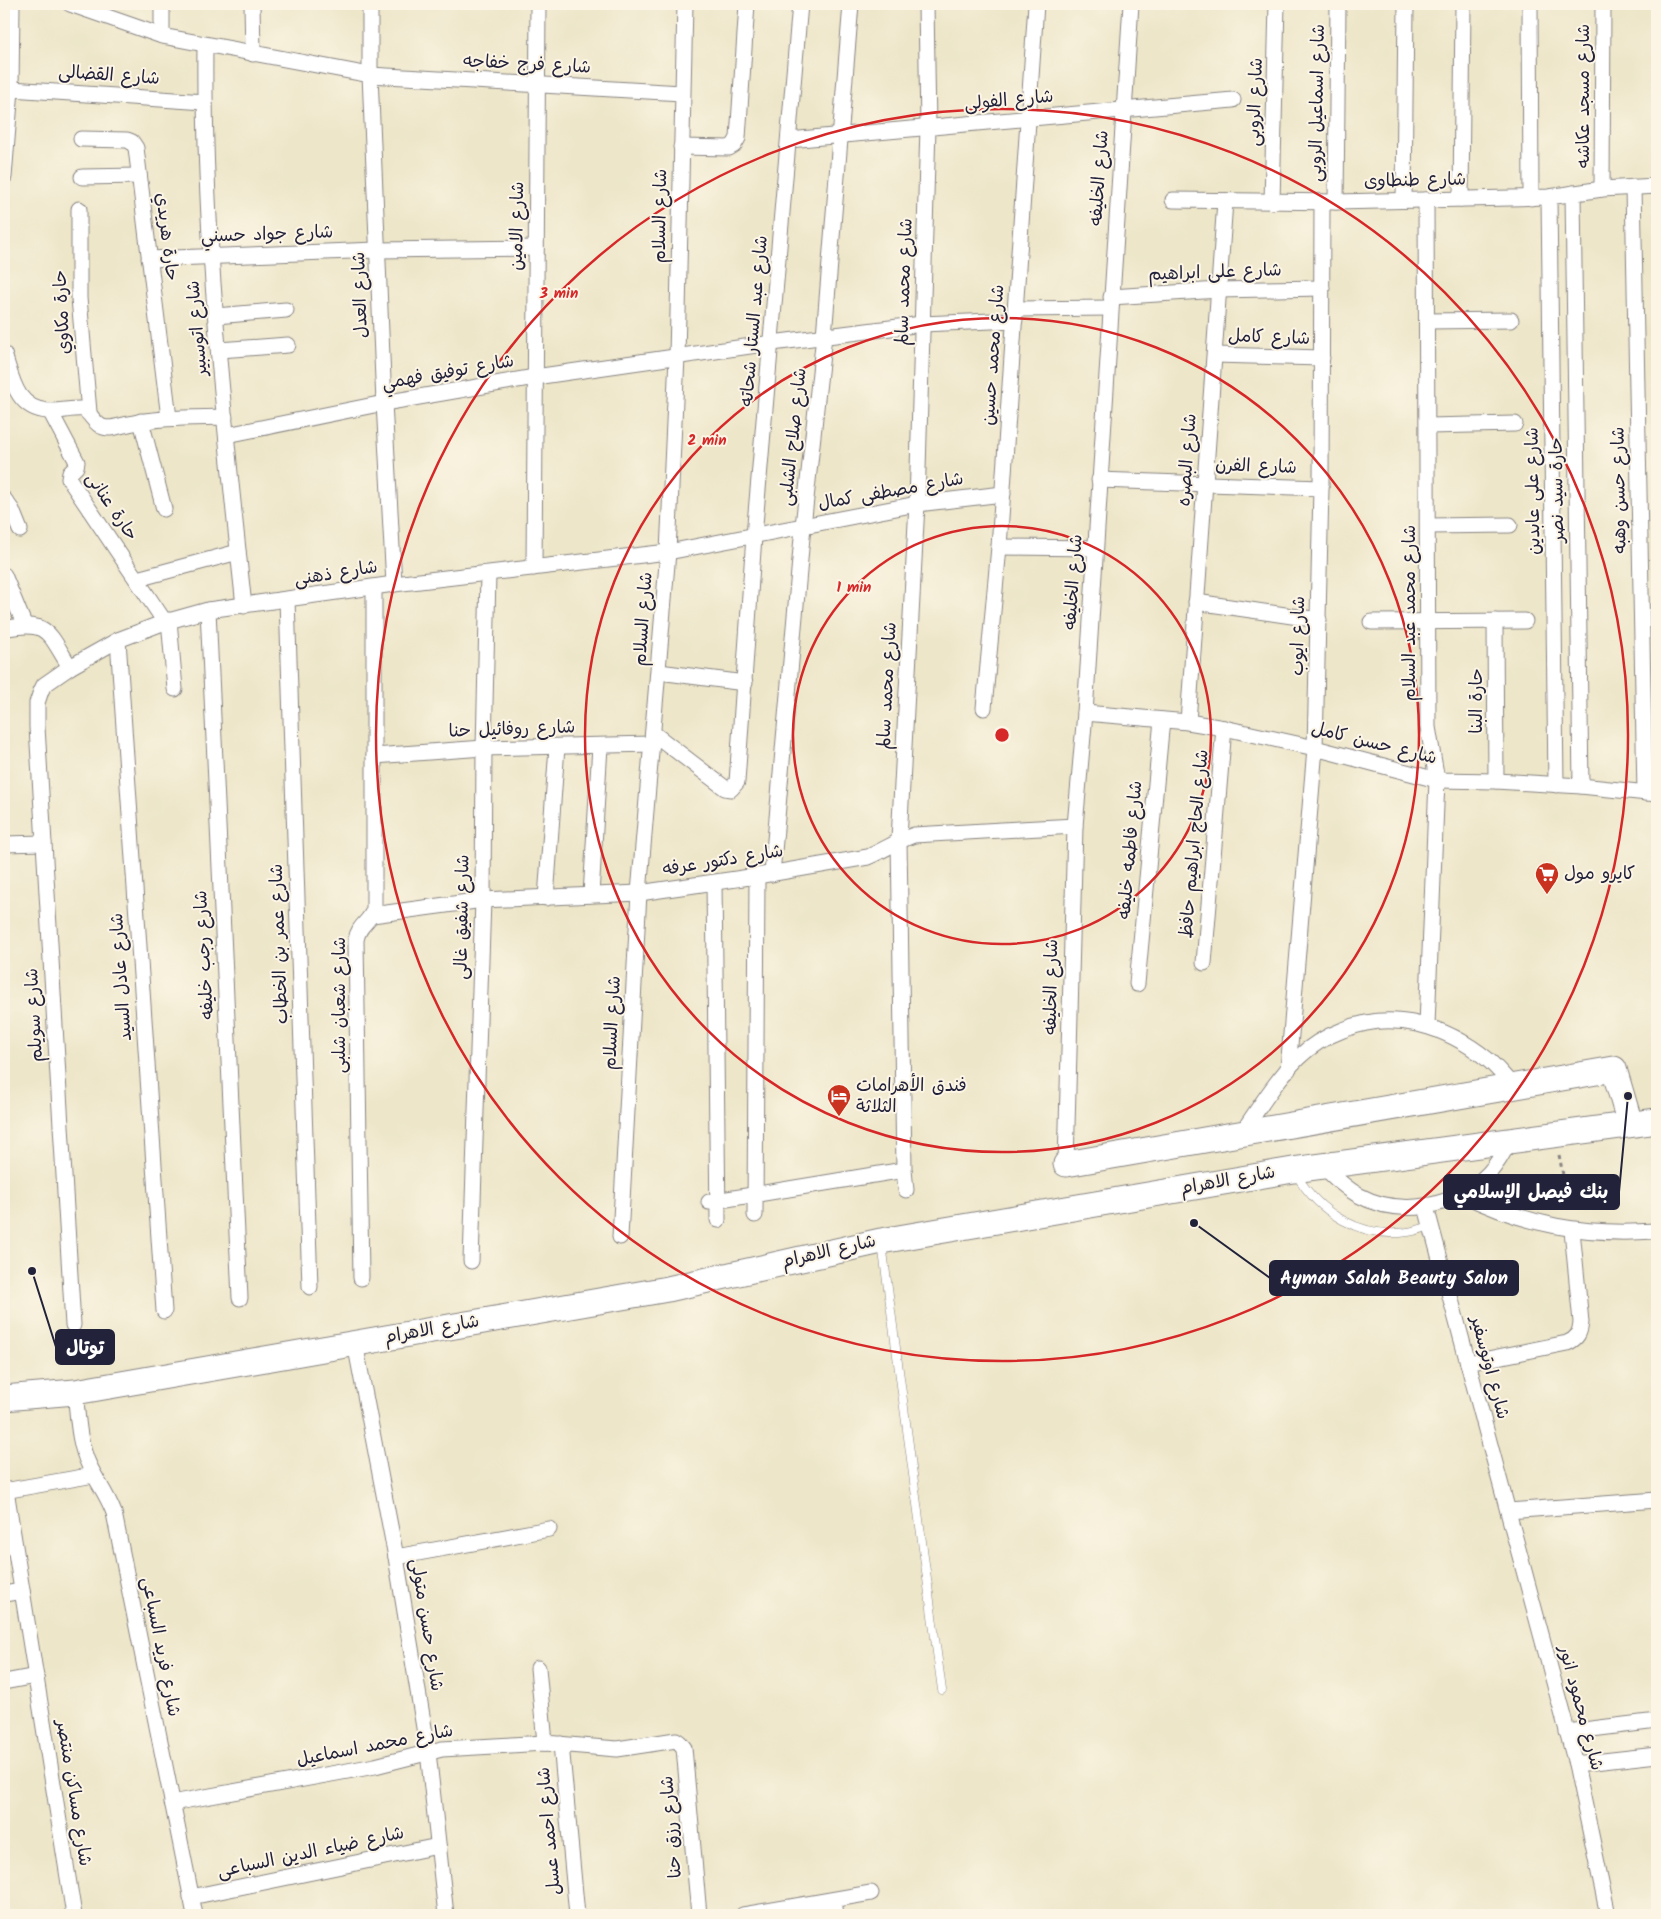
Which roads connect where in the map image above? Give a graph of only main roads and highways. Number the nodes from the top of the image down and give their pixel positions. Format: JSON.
{"nodes":[{"id":1,"x":1657,"y":1121,"type":"edge"},
{"id":2,"x":1630,"y":1124,"type":"junction"},
{"id":3,"x":1066,"y":1164,"type":"road end"},
{"id":4,"x":4,"y":1398,"type":"edge"}],
"edges":[{"from":1,"to":2,"type":"main road","name":"شارع الاهرام"},
{"from":2,"to":3,"type":"main road"},
{"from":2,"to":4,"type":"main road","name":"شارع الاهرام"}]}
